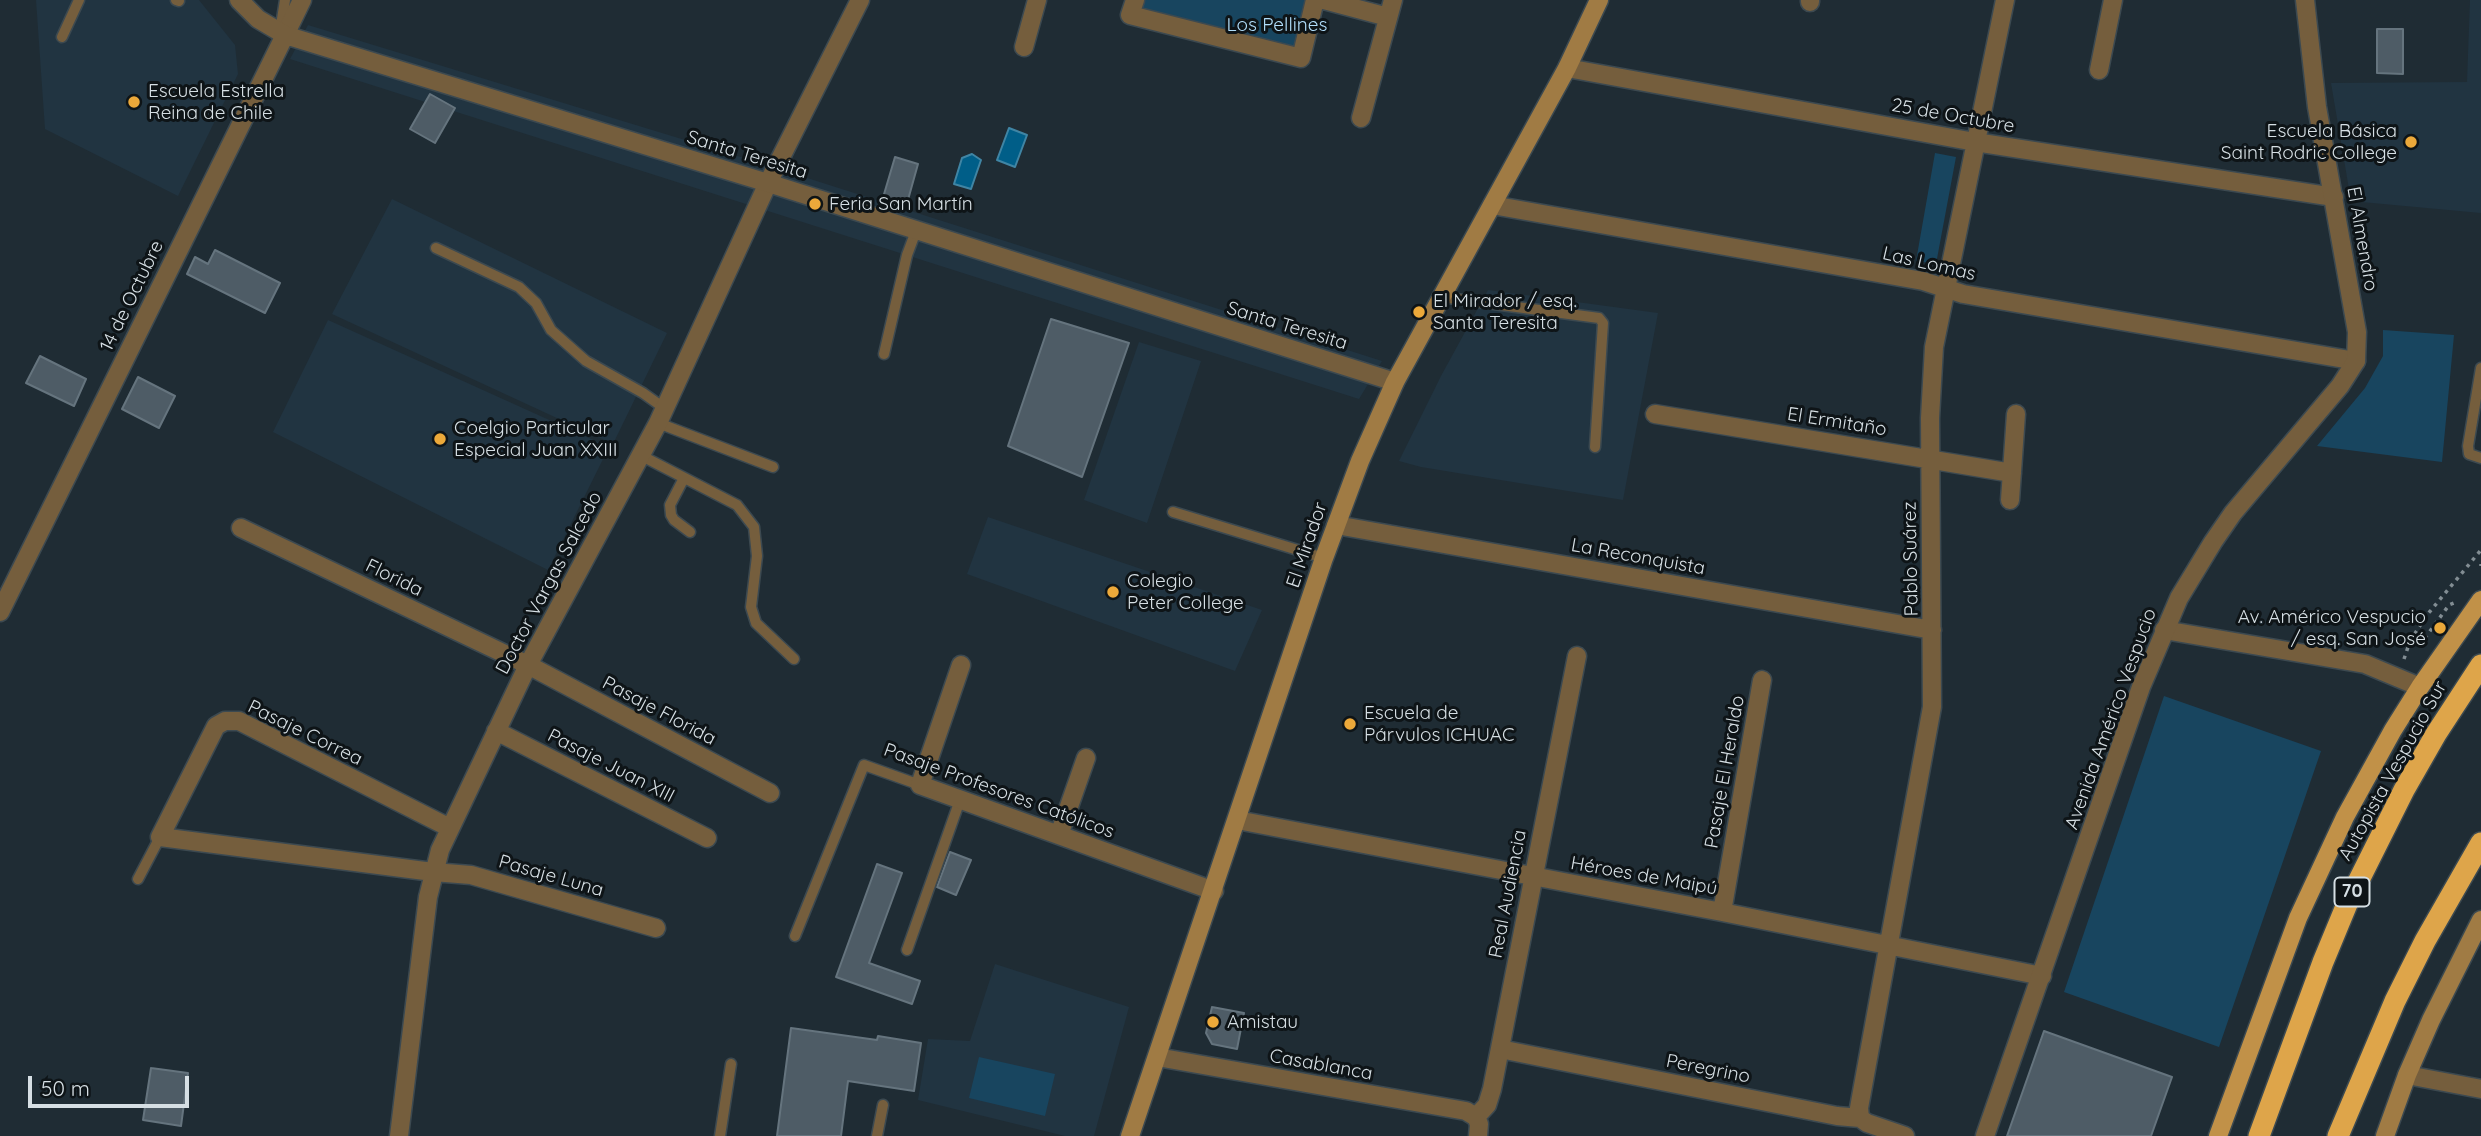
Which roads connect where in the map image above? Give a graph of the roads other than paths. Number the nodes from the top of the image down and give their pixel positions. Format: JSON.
{"nodes":[{"id":1,"x":79,"y":0,"type":"edge"},
{"id":2,"x":239,"y":0,"type":"edge"},
{"id":3,"x":285,"y":0,"type":"edge"},
{"id":4,"x":302,"y":0,"type":"edge"},
{"id":5,"x":860,"y":0,"type":"edge"},
{"id":6,"x":1037,"y":0,"type":"edge"},
{"id":7,"x":1135,"y":0,"type":"edge"},
{"id":8,"x":1315,"y":0,"type":"edge"},
{"id":9,"x":1324,"y":0,"type":"edge"},
{"id":10,"x":1599,"y":0,"type":"edge"},
{"id":11,"x":2005,"y":0,"type":"edge"},
{"id":12,"x":2113,"y":0,"type":"edge"},
{"id":13,"x":2305,"y":0,"type":"edge"},
{"id":14,"x":1391,"y":8,"type":"edge"},
{"id":15,"x":283,"y":33,"type":"junction"},
{"id":16,"x":62,"y":37,"type":"dead end"},
{"id":17,"x":1024,"y":47,"type":"dead end"},
{"id":18,"x":1567,"y":68,"type":"junction"},
{"id":19,"x":2099,"y":70,"type":"dead end"},
{"id":20,"x":1361,"y":118,"type":"dead end"},
{"id":21,"x":1975,"y":142,"type":"junction"},
{"id":22,"x":768,"y":183,"type":"junction"},
{"id":23,"x":2334,"y":197,"type":"junction"},
{"id":24,"x":1492,"y":205,"type":"junction"},
{"id":25,"x":916,"y":231,"type":"junction"},
{"id":26,"x":436,"y":248,"type":"dead end"},
{"id":27,"x":1945,"y":288,"type":"junction"},
{"id":28,"x":1441,"y":297,"type":"junction"},
{"id":29,"x":884,"y":354,"type":"dead end"},
{"id":30,"x":2357,"y":361,"type":"junction"},
{"id":31,"x":2481,"y":368,"type":"edge"},
{"id":32,"x":1395,"y":382,"type":"junction"},
{"id":33,"x":1655,"y":414,"type":"dead end"},
{"id":34,"x":2016,"y":414,"type":"dead end"},
{"id":35,"x":661,"y":415,"type":"junction"},
{"id":36,"x":1595,"y":447,"type":"dead end"},
{"id":37,"x":640,"y":455,"type":"junction"},
{"id":38,"x":2481,"y":458,"type":"edge"},
{"id":39,"x":1931,"y":459,"type":"junction"},
{"id":40,"x":773,"y":467,"type":"dead end"},
{"id":41,"x":2012,"y":473,"type":"junction"},
{"id":42,"x":684,"y":478,"type":"junction"},
{"id":43,"x":2010,"y":500,"type":"dead end"},
{"id":44,"x":1173,"y":512,"type":"dead end"},
{"id":45,"x":1336,"y":525,"type":"junction"},
{"id":46,"x":241,"y":528,"type":"dead end"},
{"id":47,"x":690,"y":532,"type":"dead end"},
{"id":48,"x":1324,"y":558,"type":"junction"},
{"id":49,"x":2478,"y":604,"type":"edge"},
{"id":50,"x":0,"y":612,"type":"edge"},
{"id":51,"x":1932,"y":630,"type":"junction"},
{"id":52,"x":2164,"y":630,"type":"junction"},
{"id":53,"x":1577,"y":656,"type":"dead end"},
{"id":54,"x":794,"y":659,"type":"dead end"},
{"id":55,"x":528,"y":665,"type":"junction"},
{"id":56,"x":961,"y":665,"type":"dead end"},
{"id":57,"x":2481,"y":665,"type":"edge"},
{"id":58,"x":1762,"y":680,"type":"dead end"},
{"id":59,"x":2420,"y":687,"type":"junction"},
{"id":60,"x":496,"y":732,"type":"junction"},
{"id":61,"x":1086,"y":758,"type":"dead end"},
{"id":62,"x":920,"y":785,"type":"junction"},
{"id":63,"x":770,"y":793,"type":"dead end"},
{"id":64,"x":960,"y":800,"type":"junction"},
{"id":65,"x":1237,"y":820,"type":"junction"},
{"id":66,"x":450,"y":828,"type":"junction"},
{"id":67,"x":1059,"y":835,"type":"junction"},
{"id":68,"x":160,"y":837,"type":"junction"},
{"id":69,"x":707,"y":838,"type":"dead end"},
{"id":70,"x":2481,"y":843,"type":"edge"},
{"id":71,"x":433,"y":872,"type":"junction"},
{"id":72,"x":1533,"y":877,"type":"junction"},
{"id":73,"x":138,"y":879,"type":"dead end"},
{"id":74,"x":1214,"y":891,"type":"junction"},
{"id":75,"x":1722,"y":912,"type":"junction"},
{"id":76,"x":2481,"y":920,"type":"edge"},
{"id":77,"x":656,"y":928,"type":"dead end"},
{"id":78,"x":795,"y":936,"type":"dead end"},
{"id":79,"x":1888,"y":944,"type":"junction"},
{"id":80,"x":907,"y":950,"type":"dead end"},
{"id":81,"x":2042,"y":976,"type":"junction"},
{"id":82,"x":1500,"y":1049,"type":"junction"},
{"id":83,"x":1157,"y":1058,"type":"junction"},
{"id":84,"x":731,"y":1064,"type":"dead end"},
{"id":85,"x":2407,"y":1075,"type":"junction"},
{"id":86,"x":2481,"y":1088,"type":"edge"},
{"id":87,"x":883,"y":1105,"type":"dead end"},
{"id":88,"x":1476,"y":1117,"type":"junction"},
{"id":89,"x":1860,"y":1118,"type":"junction"},
{"id":90,"x":399,"y":1136,"type":"edge"},
{"id":91,"x":720,"y":1136,"type":"edge"},
{"id":92,"x":877,"y":1136,"type":"edge"},
{"id":93,"x":1130,"y":1136,"type":"edge"},
{"id":94,"x":1478,"y":1136,"type":"edge"},
{"id":95,"x":1905,"y":1136,"type":"edge"},
{"id":96,"x":1985,"y":1136,"type":"edge"},
{"id":97,"x":2218,"y":1136,"type":"edge"},
{"id":98,"x":2259,"y":1136,"type":"edge"},
{"id":99,"x":2338,"y":1136,"type":"edge"},
{"id":100,"x":2385,"y":1136,"type":"edge"}],
"edges":[{"from":1,"to":16,"type":"lane"},
{"from":2,"to":15,"type":"street","name":"Santa Teresita"},
{"from":3,"to":15,"type":"lane"},
{"from":4,"to":15,"type":"street","name":"14 de Octubre"},
{"from":5,"to":22,"type":"street","name":"Doctor Vargas Salcedo"},
{"from":6,"to":17,"type":"street"},
{"from":7,"to":8,"type":"street"},
{"from":9,"to":14,"type":"street"},
{"from":10,"to":18,"type":"main road","name":"El Mirador"},
{"from":11,"to":21,"type":"street","name":"Pablo Suárez"},
{"from":12,"to":19,"type":"street"},
{"from":13,"to":23,"type":"street","name":"El Almendro"},
{"from":14,"to":20,"type":"street"},
{"from":15,"to":22,"type":"street","name":"Santa Teresita"},
{"from":15,"to":50,"type":"street","name":"14 de Octubre"},
{"from":18,"to":21,"type":"street","name":"25 de Octubre"},
{"from":18,"to":24,"type":"main road","name":"El Mirador"},
{"from":21,"to":23,"type":"street","name":"25 de Octubre"},
{"from":21,"to":27,"type":"street","name":"Pablo Suárez"},
{"from":22,"to":25,"type":"street","name":"Santa Teresita"},
{"from":22,"to":35,"type":"street","name":"Doctor Vargas Salcedo"},
{"from":23,"to":30,"type":"street","name":"El Almendro"},
{"from":24,"to":27,"type":"street","name":"Las Lomas"},
{"from":24,"to":28,"type":"main road","name":"El Mirador"},
{"from":25,"to":29,"type":"lane"},
{"from":25,"to":32,"type":"street","name":"Santa Teresita"},
{"from":26,"to":35,"type":"lane"},
{"from":27,"to":30,"type":"street","name":"Las Lomas"},
{"from":27,"to":39,"type":"street","name":"Pablo Suárez"},
{"from":28,"to":32,"type":"main road","name":"El Mirador"},
{"from":28,"to":36,"type":"lane"},
{"from":30,"to":52,"type":"street","name":"Avenida Américo Vespucio"},
{"from":31,"to":38,"type":"lane"},
{"from":32,"to":45,"type":"main road","name":"El Mirador"},
{"from":33,"to":39,"type":"street","name":"El Ermitaño"},
{"from":34,"to":41,"type":"street"},
{"from":35,"to":37,"type":"street","name":"Doctor Vargas Salcedo"},
{"from":35,"to":40,"type":"lane"},
{"from":37,"to":42,"type":"lane"},
{"from":37,"to":55,"type":"street","name":"Doctor Vargas Salcedo"},
{"from":39,"to":41,"type":"street","name":"El Ermitaño"},
{"from":39,"to":51,"type":"street","name":"Pablo Suárez"},
{"from":41,"to":43,"type":"street"},
{"from":42,"to":47,"type":"lane"},
{"from":42,"to":54,"type":"lane"},
{"from":44,"to":48,"type":"lane"},
{"from":45,"to":48,"type":"main road","name":"El Mirador"},
{"from":45,"to":51,"type":"street","name":"La Reconquista"},
{"from":46,"to":55,"type":"street","name":"Florida"},
{"from":48,"to":65,"type":"main road","name":"El Mirador"},
{"from":49,"to":59,"type":"main road"},
{"from":51,"to":79,"type":"street","name":"Pablo Suárez"},
{"from":52,"to":59,"type":"street"},
{"from":52,"to":81,"type":"street","name":"Avenida Américo Vespucio"},
{"from":53,"to":72,"type":"street","name":"Real Audiencia"},
{"from":55,"to":60,"type":"street","name":"Doctor Vargas Salcedo"},
{"from":55,"to":63,"type":"street","name":"Pasaje Florida"},
{"from":56,"to":62,"type":"street"},
{"from":57,"to":98,"type":"highway","name":"Autopista Vespucio Sur","number":"70"},
{"from":58,"to":75,"type":"street","name":"Pasaje El Heraldo"},
{"from":59,"to":97,"type":"main road"},
{"from":60,"to":66,"type":"street","name":"Doctor Vargas Salcedo"},
{"from":60,"to":69,"type":"street","name":"Pasaje Juan XIII"},
{"from":61,"to":67,"type":"street"},
{"from":62,"to":64,"type":"street","name":"Pasaje Profesores Católicos"},
{"from":62,"to":78,"type":"lane","name":"Pasaje Profesores Católicos"},
{"from":64,"to":67,"type":"street","name":"Pasaje Profesores Católicos"},
{"from":64,"to":80,"type":"lane"},
{"from":65,"to":72,"type":"street","name":"Héroes de Maipú"},
{"from":65,"to":74,"type":"main road","name":"El Mirador"},
{"from":66,"to":68,"type":"street","name":"Pasaje Correa"},
{"from":66,"to":71,"type":"street","name":"Doctor Vargas Salcedo"},
{"from":67,"to":74,"type":"street","name":"Pasaje Profesores Católicos"},
{"from":68,"to":71,"type":"street"},
{"from":68,"to":73,"type":"lane","name":"Pasaje Correa"},
{"from":70,"to":99,"type":"highway"},
{"from":71,"to":77,"type":"street","name":"Pasaje Luna"},
{"from":71,"to":90,"type":"street","name":"Doctor Vargas Salcedo"},
{"from":72,"to":75,"type":"street","name":"Héroes de Maipú"},
{"from":72,"to":82,"type":"street","name":"Real Audiencia"},
{"from":74,"to":83,"type":"main road","name":"El Mirador"},
{"from":75,"to":79,"type":"street","name":"Héroes de Maipú"},
{"from":76,"to":85,"type":"main road"},
{"from":79,"to":81,"type":"street","name":"Héroes de Maipú"},
{"from":79,"to":89,"type":"street","name":"Pablo Suárez"},
{"from":81,"to":96,"type":"street","name":"Avenida Américo Vespucio"},
{"from":82,"to":88,"type":"street","name":"Real Audiencia"},
{"from":82,"to":89,"type":"street","name":"Peregrino"},
{"from":83,"to":88,"type":"street","name":"Casablanca"},
{"from":83,"to":93,"type":"main road","name":"El Mirador"},
{"from":84,"to":91,"type":"lane"},
{"from":85,"to":86,"type":"street"},
{"from":85,"to":100,"type":"main road"},
{"from":87,"to":92,"type":"lane"},
{"from":88,"to":94,"type":"street"},
{"from":89,"to":95,"type":"street","name":"Peregrino"}]}
